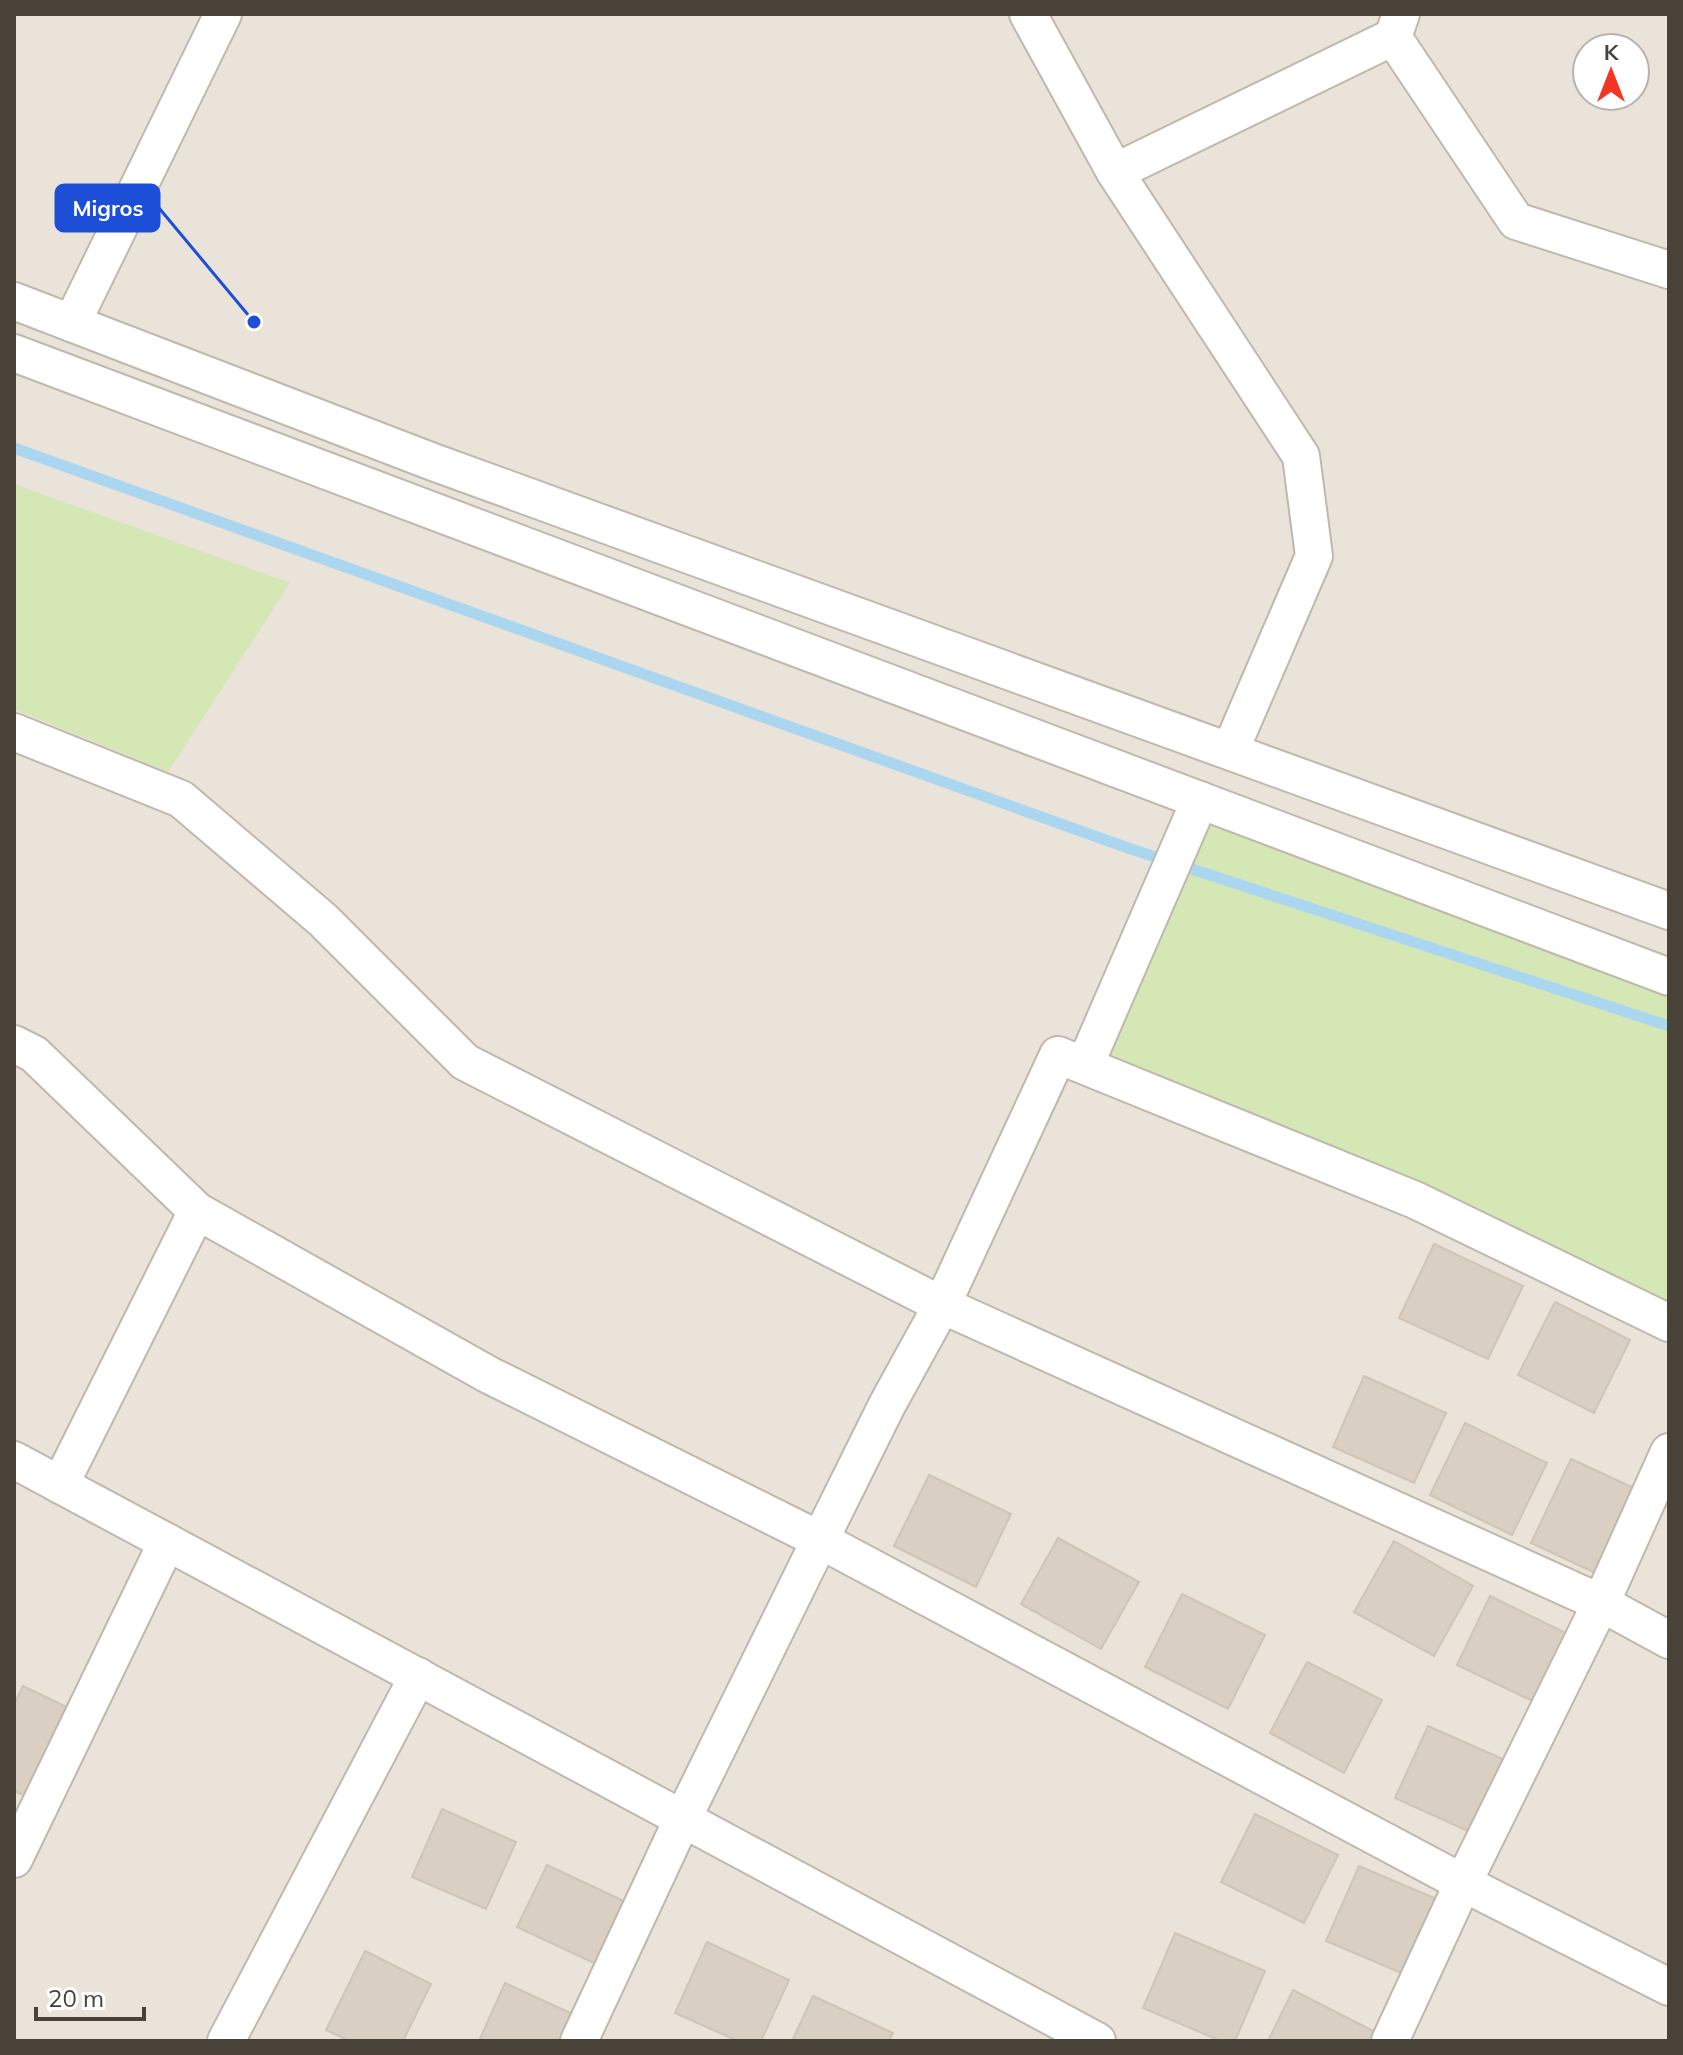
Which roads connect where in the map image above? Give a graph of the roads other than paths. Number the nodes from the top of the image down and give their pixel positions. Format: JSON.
{"nodes":[{"id":1,"x":223,"y":14,"type":"edge"},
{"id":2,"x":1028,"y":14,"type":"edge"},
{"id":3,"x":1397,"y":25,"type":"edge"},
{"id":4,"x":1115,"y":172,"type":"junction"},
{"id":5,"x":1669,"y":270,"type":"edge"},
{"id":6,"x":14,"y":301,"type":"edge"},
{"id":7,"x":72,"y":323,"type":"junction"},
{"id":8,"x":14,"y":353,"type":"edge"},
{"id":9,"x":14,"y":732,"type":"edge"},
{"id":10,"x":1230,"y":751,"type":"junction"},
{"id":11,"x":1200,"y":800,"type":"junction"},
{"id":12,"x":1669,"y":911,"type":"edge"},
{"id":13,"x":1669,"y":977,"type":"edge"},
{"id":14,"x":14,"y":1044,"type":"edge"},
{"id":15,"x":1085,"y":1065,"type":"junction"},
{"id":16,"x":197,"y":1211,"type":"junction"},
{"id":17,"x":942,"y":1305,"type":"junction"},
{"id":18,"x":1669,"y":1323,"type":"edge"},
{"id":19,"x":1669,"y":1452,"type":"edge"},
{"id":20,"x":14,"y":1460,"type":"edge"},
{"id":21,"x":60,"y":1485,"type":"junction"},
{"id":22,"x":820,"y":1540,"type":"junction"},
{"id":23,"x":167,"y":1542,"type":"junction"},
{"id":24,"x":1601,"y":1603,"type":"junction"},
{"id":25,"x":1669,"y":1640,"type":"edge"},
{"id":26,"x":418,"y":1676,"type":"junction"},
{"id":27,"x":683,"y":1818,"type":"junction"},
{"id":28,"x":14,"y":1859,"type":"edge"},
{"id":29,"x":1463,"y":1883,"type":"junction"},
{"id":30,"x":1669,"y":1987,"type":"edge"},
{"id":31,"x":226,"y":2041,"type":"edge"},
{"id":32,"x":579,"y":2041,"type":"edge"},
{"id":33,"x":1097,"y":2041,"type":"edge"},
{"id":34,"x":1390,"y":2041,"type":"edge"}],
"edges":[{"from":1,"to":7,"type":"street"},
{"from":2,"to":4,"type":"street"},
{"from":3,"to":4,"type":"street"},
{"from":3,"to":5,"type":"street"},
{"from":4,"to":10,"type":"street"},
{"from":6,"to":7,"type":"street"},
{"from":7,"to":10,"type":"street"},
{"from":8,"to":11,"type":"street"},
{"from":9,"to":17,"type":"street"},
{"from":10,"to":12,"type":"street"},
{"from":11,"to":13,"type":"street"},
{"from":11,"to":15,"type":"street"},
{"from":14,"to":16,"type":"street"},
{"from":15,"to":17,"type":"street"},
{"from":15,"to":18,"type":"street"},
{"from":16,"to":21,"type":"street"},
{"from":16,"to":22,"type":"street"},
{"from":17,"to":22,"type":"street"},
{"from":17,"to":24,"type":"street"},
{"from":19,"to":24,"type":"street"},
{"from":20,"to":21,"type":"street"},
{"from":21,"to":23,"type":"street"},
{"from":22,"to":27,"type":"street"},
{"from":22,"to":29,"type":"street"},
{"from":23,"to":26,"type":"street"},
{"from":23,"to":28,"type":"street"},
{"from":24,"to":25,"type":"street"},
{"from":24,"to":29,"type":"street"},
{"from":26,"to":27,"type":"street"},
{"from":26,"to":31,"type":"street"},
{"from":27,"to":32,"type":"street"},
{"from":27,"to":33,"type":"street"},
{"from":29,"to":30,"type":"street"},
{"from":29,"to":34,"type":"street"}]}
